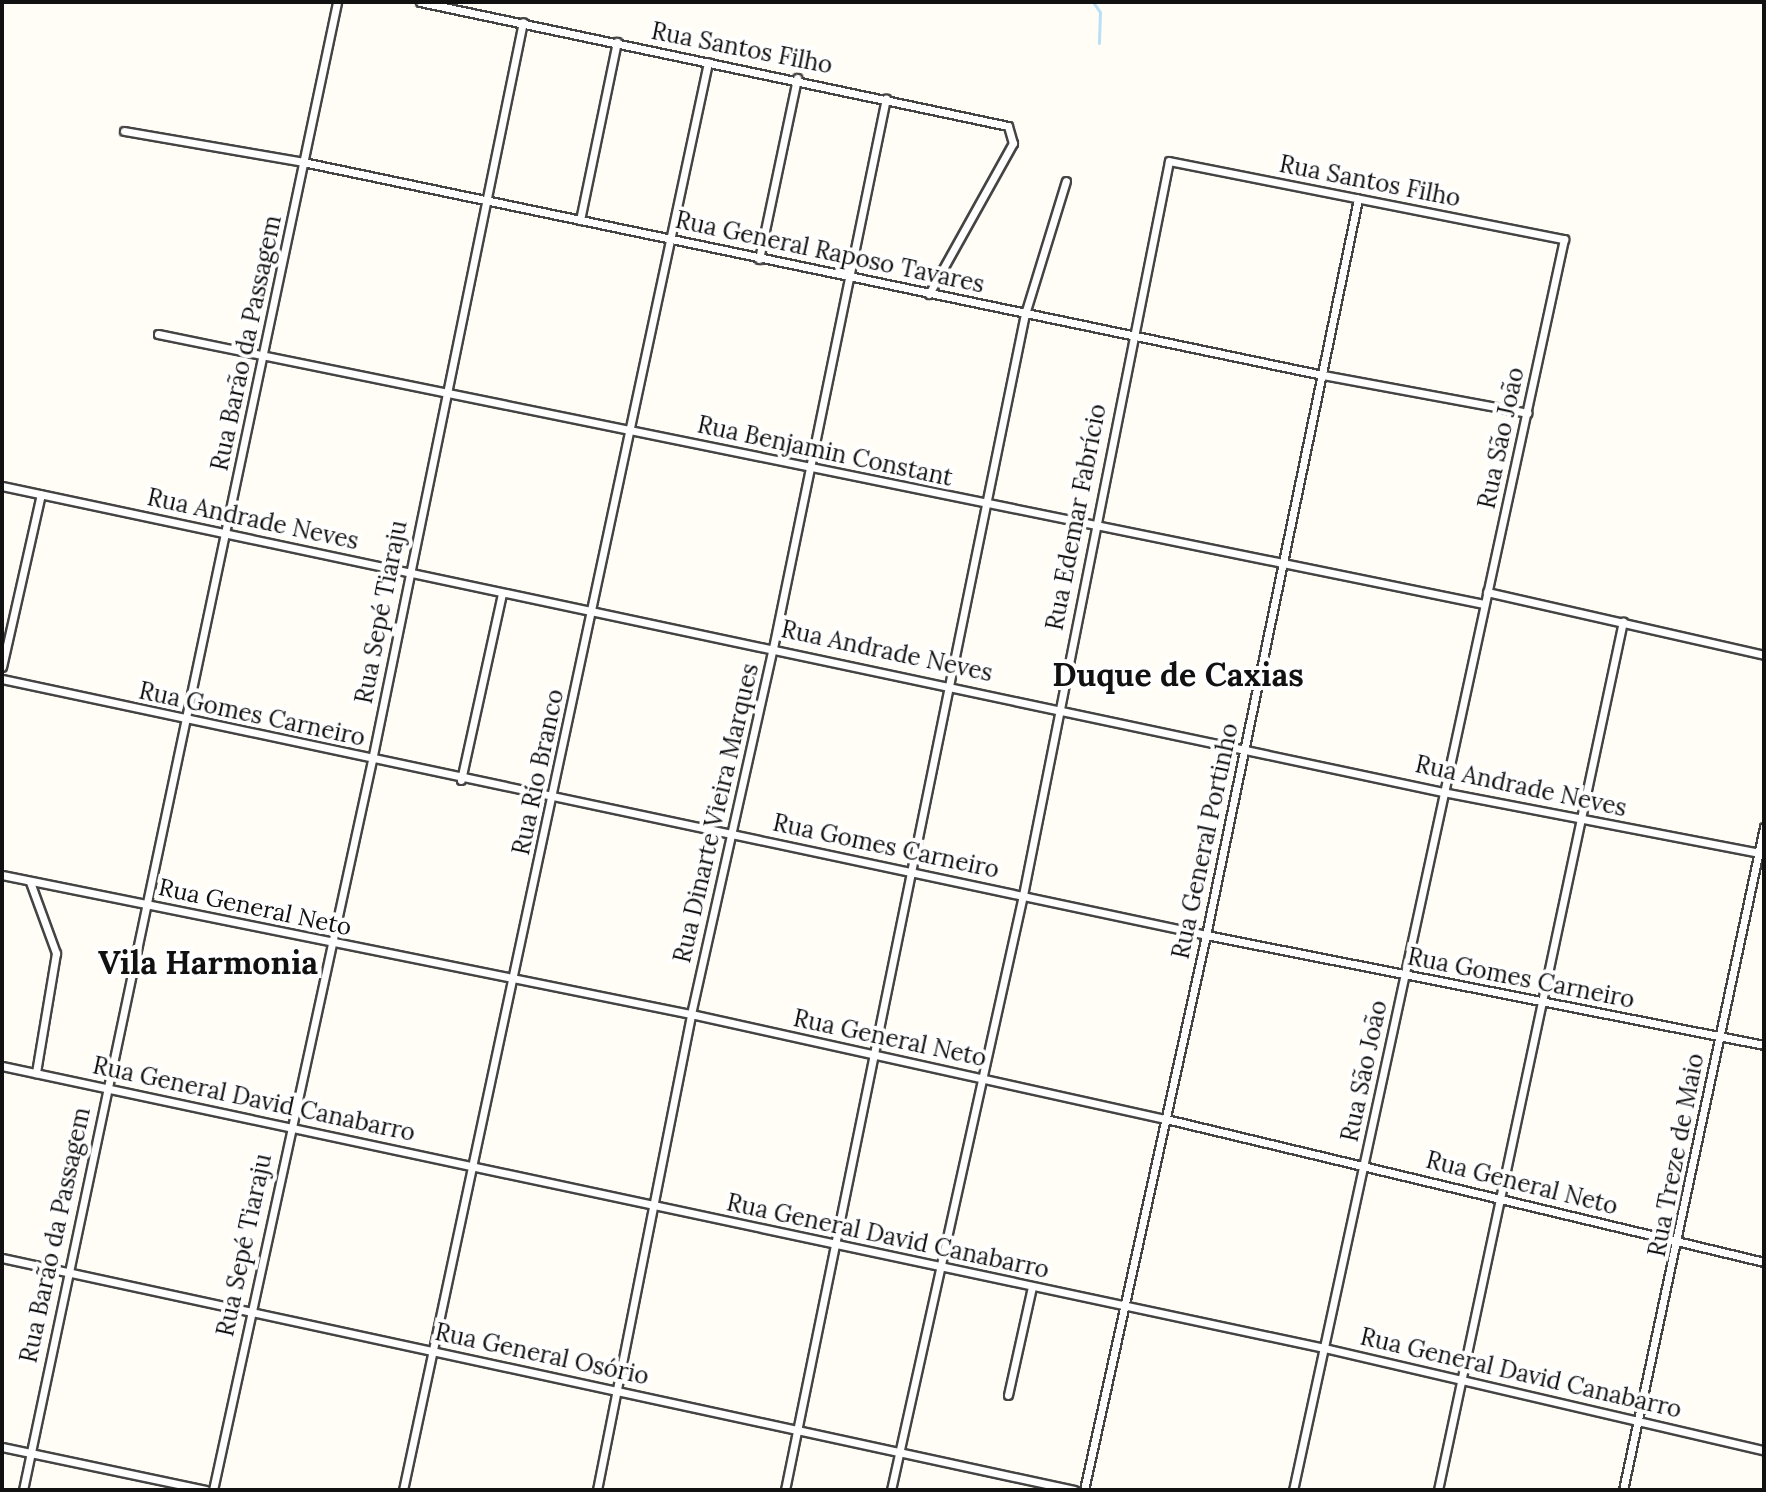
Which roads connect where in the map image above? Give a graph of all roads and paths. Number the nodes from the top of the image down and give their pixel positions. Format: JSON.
{"nodes":[{"id":1,"x":337,"y":2,"type":"edge"},
{"id":2,"x":420,"y":2,"type":"edge"},
{"id":3,"x":523,"y":22,"type":"junction"},
{"id":4,"x":617,"y":42,"type":"junction"},
{"id":5,"x":708,"y":62,"type":"junction"},
{"id":6,"x":797,"y":78,"type":"junction"},
{"id":7,"x":886,"y":98,"type":"junction"},
{"id":8,"x":124,"y":131,"type":"dead end"},
{"id":9,"x":1169,"y":161,"type":"joint"},
{"id":10,"x":303,"y":162,"type":"junction"},
{"id":11,"x":1066,"y":181,"type":"dead end"},
{"id":12,"x":1358,"y":199,"type":"junction"},
{"id":13,"x":486,"y":202,"type":"junction"},
{"id":14,"x":580,"y":220,"type":"junction"},
{"id":15,"x":672,"y":239,"type":"junction"},
{"id":16,"x":1564,"y":239,"type":"joint"},
{"id":17,"x":759,"y":259,"type":"junction"},
{"id":18,"x":851,"y":276,"type":"junction"},
{"id":19,"x":929,"y":294,"type":"junction"},
{"id":20,"x":1025,"y":314,"type":"junction"},
{"id":21,"x":158,"y":334,"type":"dead end"},
{"id":22,"x":1131,"y":336,"type":"junction"},
{"id":23,"x":265,"y":352,"type":"junction"},
{"id":24,"x":1323,"y":375,"type":"junction"},
{"id":25,"x":446,"y":393,"type":"junction"},
{"id":26,"x":1528,"y":413,"type":"junction"},
{"id":27,"x":632,"y":431,"type":"junction"},
{"id":28,"x":810,"y":469,"type":"junction"},
{"id":29,"x":2,"y":486,"type":"edge"},
{"id":30,"x":41,"y":494,"type":"junction"},
{"id":31,"x":987,"y":505,"type":"junction"},
{"id":32,"x":1095,"y":526,"type":"junction"},
{"id":33,"x":226,"y":533,"type":"junction"},
{"id":34,"x":1284,"y":565,"type":"junction"},
{"id":35,"x":409,"y":572,"type":"junction"},
{"id":36,"x":1487,"y":592,"type":"junction"},
{"id":37,"x":502,"y":593,"type":"junction"},
{"id":38,"x":1484,"y":604,"type":"junction"},
{"id":39,"x":594,"y":610,"type":"junction"},
{"id":40,"x":1623,"y":621,"type":"junction"},
{"id":41,"x":773,"y":648,"type":"junction"},
{"id":42,"x":1764,"y":655,"type":"edge"},
{"id":43,"x":2,"y":667,"type":"edge"},
{"id":44,"x":2,"y":679,"type":"edge"},
{"id":45,"x":952,"y":684,"type":"junction"},
{"id":46,"x":1059,"y":707,"type":"junction"},
{"id":47,"x":187,"y":720,"type":"junction"},
{"id":48,"x":1245,"y":747,"type":"junction"},
{"id":49,"x":372,"y":760,"type":"junction"},
{"id":50,"x":461,"y":780,"type":"junction"},
{"id":51,"x":1443,"y":792,"type":"junction"},
{"id":52,"x":552,"y":799,"type":"junction"},
{"id":53,"x":1578,"y":820,"type":"junction"},
{"id":54,"x":1764,"y":827,"type":"edge"},
{"id":55,"x":732,"y":834,"type":"junction"},
{"id":56,"x":1761,"y":854,"type":"edge"},
{"id":57,"x":911,"y":871,"type":"junction"},
{"id":58,"x":2,"y":875,"type":"edge"},
{"id":59,"x":30,"y":882,"type":"junction"},
{"id":60,"x":1023,"y":895,"type":"junction"},
{"id":61,"x":148,"y":905,"type":"junction"},
{"id":62,"x":1206,"y":935,"type":"junction"},
{"id":63,"x":332,"y":944,"type":"junction"},
{"id":64,"x":1404,"y":975,"type":"junction"},
{"id":65,"x":514,"y":980,"type":"junction"},
{"id":66,"x":1540,"y":1003,"type":"junction"},
{"id":67,"x":691,"y":1014,"type":"junction"},
{"id":68,"x":1720,"y":1036,"type":"junction"},
{"id":69,"x":1764,"y":1045,"type":"edge"},
{"id":70,"x":873,"y":1057,"type":"junction"},
{"id":71,"x":2,"y":1066,"type":"edge"},
{"id":72,"x":36,"y":1073,"type":"junction"},
{"id":73,"x":984,"y":1079,"type":"junction"},
{"id":74,"x":106,"y":1088,"type":"junction"},
{"id":75,"x":1166,"y":1119,"type":"junction"},
{"id":76,"x":291,"y":1126,"type":"junction"},
{"id":77,"x":472,"y":1166,"type":"junction"},
{"id":78,"x":1364,"y":1166,"type":"junction"},
{"id":79,"x":1501,"y":1197,"type":"junction"},
{"id":80,"x":654,"y":1206,"type":"junction"},
{"id":81,"x":836,"y":1243,"type":"junction"},
{"id":82,"x":1680,"y":1243,"type":"junction"},
{"id":83,"x":2,"y":1258,"type":"edge"},
{"id":84,"x":1764,"y":1262,"type":"edge"},
{"id":85,"x":939,"y":1268,"type":"junction"},
{"id":86,"x":66,"y":1271,"type":"junction"},
{"id":87,"x":1032,"y":1287,"type":"junction"},
{"id":88,"x":1126,"y":1307,"type":"junction"},
{"id":89,"x":249,"y":1311,"type":"junction"},
{"id":90,"x":1324,"y":1348,"type":"junction"},
{"id":91,"x":434,"y":1351,"type":"junction"},
{"id":92,"x":1463,"y":1380,"type":"junction"},
{"id":93,"x":618,"y":1391,"type":"junction"},
{"id":94,"x":1008,"y":1395,"type":"dead end"},
{"id":95,"x":1638,"y":1418,"type":"junction"},
{"id":96,"x":797,"y":1429,"type":"junction"},
{"id":97,"x":2,"y":1447,"type":"edge"},
{"id":98,"x":1764,"y":1450,"type":"edge"},
{"id":99,"x":899,"y":1452,"type":"junction"},
{"id":100,"x":31,"y":1453,"type":"junction"},
{"id":101,"x":23,"y":1490,"type":"edge"},
{"id":102,"x":206,"y":1490,"type":"edge"},
{"id":103,"x":213,"y":1490,"type":"edge"},
{"id":104,"x":403,"y":1490,"type":"edge"},
{"id":105,"x":597,"y":1490,"type":"edge"},
{"id":106,"x":785,"y":1490,"type":"edge"},
{"id":107,"x":891,"y":1490,"type":"edge"},
{"id":108,"x":1074,"y":1490,"type":"edge"},
{"id":109,"x":1084,"y":1490,"type":"edge"},
{"id":110,"x":1293,"y":1490,"type":"edge"},
{"id":111,"x":1438,"y":1490,"type":"edge"},
{"id":112,"x":1623,"y":1490,"type":"edge"}],
"edges":[{"from":1,"to":10,"type":"street","name":"Rua Barão da Passagem"},
{"from":2,"to":3,"type":"street","name":"Rua Santos Filho"},
{"from":3,"to":4,"type":"street","name":"Rua Santos Filho"},
{"from":3,"to":13,"type":"street","name":"Rua Sepé Tiaraju"},
{"from":4,"to":5,"type":"street","name":"Rua Santos Filho"},
{"from":4,"to":14,"type":"street"},
{"from":5,"to":6,"type":"street","name":"Rua Santos Filho"},
{"from":5,"to":15,"type":"street","name":"Rua Rio Branco"},
{"from":6,"to":7,"type":"street","name":"Rua Santos Filho"},
{"from":6,"to":17,"type":"street"},
{"from":7,"to":18,"type":"street","name":"Rua Dinarte Vieira Marques"},
{"from":7,"to":19,"type":"street","name":"Rua Santos Filho"},
{"from":8,"to":10,"type":"street","name":"Rua General Raposo Tavares"},
{"from":9,"to":12,"type":"street","name":"Rua Santos Filho"},
{"from":9,"to":22,"type":"street","name":"Rua Edemar Fabrício"},
{"from":10,"to":13,"type":"street","name":"Rua General Raposo Tavares"},
{"from":10,"to":23,"type":"street","name":"Rua Barão da Passagem"},
{"from":11,"to":20,"type":"street"},
{"from":12,"to":16,"type":"street","name":"Rua Santos Filho"},
{"from":12,"to":24,"type":"street","name":"Rua General Portinho"},
{"from":13,"to":14,"type":"street","name":"Rua General Raposo Tavares"},
{"from":13,"to":25,"type":"street","name":"Rua Sepé Tiaraju"},
{"from":14,"to":15,"type":"street","name":"Rua General Raposo Tavares"},
{"from":15,"to":17,"type":"street","name":"Rua General Raposo Tavares"},
{"from":15,"to":27,"type":"street","name":"Rua Rio Branco"},
{"from":16,"to":26,"type":"street","name":"Rua São João"},
{"from":17,"to":18,"type":"street","name":"Rua General Raposo Tavares"},
{"from":18,"to":19,"type":"street","name":"Rua General Raposo Tavares"},
{"from":18,"to":28,"type":"street","name":"Rua Dinarte Vieira Marques"},
{"from":19,"to":20,"type":"street","name":"Rua General Raposo Tavares"},
{"from":20,"to":22,"type":"street","name":"Rua General Raposo Tavares"},
{"from":20,"to":31,"type":"street"},
{"from":21,"to":23,"type":"street","name":"Rua Benjamin Constant"},
{"from":22,"to":24,"type":"street","name":"Rua General Raposo Tavares"},
{"from":22,"to":32,"type":"street","name":"Rua Edemar Fabrício"},
{"from":23,"to":25,"type":"street","name":"Rua Benjamin Constant"},
{"from":23,"to":33,"type":"street","name":"Rua Barão da Passagem"},
{"from":24,"to":26,"type":"street","name":"Rua General Raposo Tavares"},
{"from":24,"to":34,"type":"street","name":"Rua General Portinho"},
{"from":25,"to":27,"type":"street","name":"Rua Benjamin Constant"},
{"from":25,"to":35,"type":"street","name":"Rua Sepé Tiaraju"},
{"from":26,"to":36,"type":"street","name":"Rua São João"},
{"from":27,"to":28,"type":"street","name":"Rua Benjamin Constant"},
{"from":27,"to":39,"type":"street","name":"Rua Rio Branco"},
{"from":28,"to":31,"type":"street","name":"Rua Benjamin Constant"},
{"from":28,"to":41,"type":"street","name":"Rua Dinarte Vieira Marques"},
{"from":29,"to":30,"type":"street","name":"Rua Andrade Neves"},
{"from":30,"to":33,"type":"street","name":"Rua Andrade Neves"},
{"from":30,"to":43,"type":"street"},
{"from":31,"to":32,"type":"street","name":"Rua Benjamin Constant"},
{"from":31,"to":45,"type":"street"},
{"from":32,"to":34,"type":"street","name":"Rua Benjamin Constant"},
{"from":32,"to":46,"type":"street","name":"Rua Edemar Fabrício"},
{"from":33,"to":35,"type":"street","name":"Rua Andrade Neves"},
{"from":33,"to":47,"type":"street","name":"Rua Barão da Passagem"},
{"from":34,"to":38,"type":"street","name":"Rua Benjamin Constant"},
{"from":34,"to":48,"type":"street","name":"Rua General Portinho"},
{"from":35,"to":37,"type":"street","name":"Rua Andrade Neves"},
{"from":35,"to":49,"type":"street","name":"Rua Sepé Tiaraju"},
{"from":36,"to":38,"type":"street","name":"Rua São João"},
{"from":36,"to":40,"type":"street"},
{"from":37,"to":39,"type":"street","name":"Rua Andrade Neves"},
{"from":37,"to":50,"type":"street"},
{"from":38,"to":51,"type":"street","name":"Rua São João"},
{"from":39,"to":41,"type":"street","name":"Rua Andrade Neves"},
{"from":39,"to":52,"type":"street","name":"Rua Rio Branco"},
{"from":40,"to":42,"type":"street"},
{"from":40,"to":53,"type":"street"},
{"from":41,"to":45,"type":"street","name":"Rua Andrade Neves"},
{"from":41,"to":55,"type":"street","name":"Rua Dinarte Vieira Marques"},
{"from":44,"to":47,"type":"street","name":"Rua Gomes Carneiro"},
{"from":45,"to":46,"type":"street","name":"Rua Andrade Neves"},
{"from":45,"to":57,"type":"street"},
{"from":46,"to":48,"type":"street","name":"Rua Andrade Neves"},
{"from":46,"to":60,"type":"street","name":"Rua Edemar Fabrício"},
{"from":47,"to":49,"type":"street","name":"Rua Gomes Carneiro"},
{"from":47,"to":61,"type":"street","name":"Rua Barão da Passagem"},
{"from":48,"to":51,"type":"street","name":"Rua Andrade Neves"},
{"from":48,"to":62,"type":"street","name":"Rua General Portinho"},
{"from":49,"to":50,"type":"street","name":"Rua Gomes Carneiro"},
{"from":49,"to":63,"type":"street","name":"Rua Sepé Tiaraju"},
{"from":50,"to":52,"type":"street","name":"Rua Gomes Carneiro"},
{"from":51,"to":53,"type":"street","name":"Rua Andrade Neves"},
{"from":51,"to":64,"type":"street","name":"Rua São João"},
{"from":52,"to":55,"type":"street","name":"Rua Gomes Carneiro"},
{"from":52,"to":65,"type":"street","name":"Rua Rio Branco"},
{"from":53,"to":56,"type":"street","name":"Rua Andrade Neves"},
{"from":53,"to":66,"type":"street"},
{"from":54,"to":56,"type":"street","name":"Rua Treze de Maio"},
{"from":55,"to":57,"type":"street","name":"Rua Gomes Carneiro"},
{"from":55,"to":67,"type":"street","name":"Rua Dinarte Vieira Marques"},
{"from":56,"to":68,"type":"street","name":"Rua Treze de Maio"},
{"from":57,"to":60,"type":"street","name":"Rua Gomes Carneiro"},
{"from":57,"to":70,"type":"street"},
{"from":58,"to":59,"type":"street","name":"Rua General Neto"},
{"from":59,"to":61,"type":"street","name":"Rua General Neto"},
{"from":59,"to":72,"type":"street"},
{"from":60,"to":62,"type":"street","name":"Rua Gomes Carneiro"},
{"from":60,"to":73,"type":"street","name":"Rua Edemar Fabrício"},
{"from":61,"to":63,"type":"street","name":"Rua General Neto"},
{"from":61,"to":74,"type":"street","name":"Rua Barão da Passagem"},
{"from":62,"to":64,"type":"street","name":"Rua Gomes Carneiro"},
{"from":62,"to":75,"type":"street","name":"Rua General Portinho"},
{"from":63,"to":65,"type":"street","name":"Rua General Neto"},
{"from":63,"to":76,"type":"street","name":"Rua Sepé Tiaraju"},
{"from":64,"to":66,"type":"street","name":"Rua Gomes Carneiro"},
{"from":64,"to":78,"type":"street","name":"Rua São João"},
{"from":65,"to":67,"type":"street","name":"Rua General Neto"},
{"from":65,"to":77,"type":"street","name":"Rua Rio Branco"},
{"from":66,"to":68,"type":"street","name":"Rua Gomes Carneiro"},
{"from":66,"to":79,"type":"street"},
{"from":67,"to":70,"type":"street","name":"Rua General Neto"},
{"from":67,"to":80,"type":"street","name":"Rua Dinarte Vieira Marques"},
{"from":68,"to":69,"type":"street","name":"Rua Gomes Carneiro"},
{"from":68,"to":82,"type":"street","name":"Rua Treze de Maio"},
{"from":70,"to":73,"type":"street","name":"Rua General Neto"},
{"from":70,"to":81,"type":"street"},
{"from":71,"to":72,"type":"street","name":"Rua General David Canabarro"},
{"from":72,"to":74,"type":"street","name":"Rua General David Canabarro"},
{"from":73,"to":75,"type":"street","name":"Rua General Neto"},
{"from":73,"to":85,"type":"street","name":"Rua Edemar Fabrício"},
{"from":74,"to":76,"type":"street","name":"Rua General David Canabarro"},
{"from":74,"to":86,"type":"street","name":"Rua Barão da Passagem"},
{"from":75,"to":78,"type":"street","name":"Rua General Neto"},
{"from":75,"to":88,"type":"street","name":"Rua General Portinho"},
{"from":76,"to":77,"type":"street","name":"Rua General David Canabarro"},
{"from":76,"to":89,"type":"street","name":"Rua Sepé Tiaraju"},
{"from":77,"to":80,"type":"street","name":"Rua General David Canabarro"},
{"from":77,"to":91,"type":"street","name":"Rua Rio Branco"},
{"from":78,"to":79,"type":"street","name":"Rua General Neto"},
{"from":78,"to":90,"type":"street","name":"Rua São João"},
{"from":79,"to":82,"type":"street","name":"Rua General Neto"},
{"from":79,"to":92,"type":"street"},
{"from":80,"to":81,"type":"street","name":"Rua General David Canabarro"},
{"from":80,"to":93,"type":"street","name":"Rua Dinarte Vieira Marques"},
{"from":81,"to":85,"type":"street","name":"Rua General David Canabarro"},
{"from":81,"to":96,"type":"street"},
{"from":82,"to":84,"type":"street","name":"Rua General Neto"},
{"from":82,"to":95,"type":"street","name":"Rua Treze de Maio"},
{"from":83,"to":86,"type":"street","name":"Rua General Osório"},
{"from":85,"to":87,"type":"street","name":"Rua General David Canabarro"},
{"from":85,"to":99,"type":"street","name":"Rua Edemar Fabrício"},
{"from":86,"to":89,"type":"street","name":"Rua General Osório"},
{"from":86,"to":100,"type":"street","name":"Rua Barão da Passagem"},
{"from":87,"to":88,"type":"street","name":"Rua General David Canabarro"},
{"from":87,"to":94,"type":"street"},
{"from":88,"to":90,"type":"street","name":"Rua General David Canabarro"},
{"from":88,"to":109,"type":"street","name":"Rua General Portinho"},
{"from":89,"to":91,"type":"street","name":"Rua General Osório"},
{"from":89,"to":103,"type":"street","name":"Rua Sepé Tiaraju"},
{"from":90,"to":92,"type":"street","name":"Rua General David Canabarro"},
{"from":90,"to":110,"type":"street","name":"Rua São João"},
{"from":91,"to":93,"type":"street","name":"Rua General Osório"},
{"from":91,"to":104,"type":"street","name":"Rua Rio Branco"},
{"from":92,"to":95,"type":"street","name":"Rua General David Canabarro"},
{"from":92,"to":111,"type":"street"},
{"from":93,"to":96,"type":"street","name":"Rua General Osório"},
{"from":93,"to":105,"type":"street","name":"Rua Dinarte Vieira Marques"},
{"from":95,"to":98,"type":"street","name":"Rua General David Canabarro"},
{"from":95,"to":112,"type":"street","name":"Rua Treze de Maio"},
{"from":96,"to":99,"type":"street","name":"Rua General Osório"},
{"from":96,"to":106,"type":"street"},
{"from":97,"to":100,"type":"street"},
{"from":99,"to":107,"type":"street","name":"Rua Edemar Fabrício"},
{"from":99,"to":108,"type":"street","name":"Rua General Osório"},
{"from":100,"to":101,"type":"street","name":"Rua Barão da Passagem"},
{"from":100,"to":102,"type":"street"}]}
